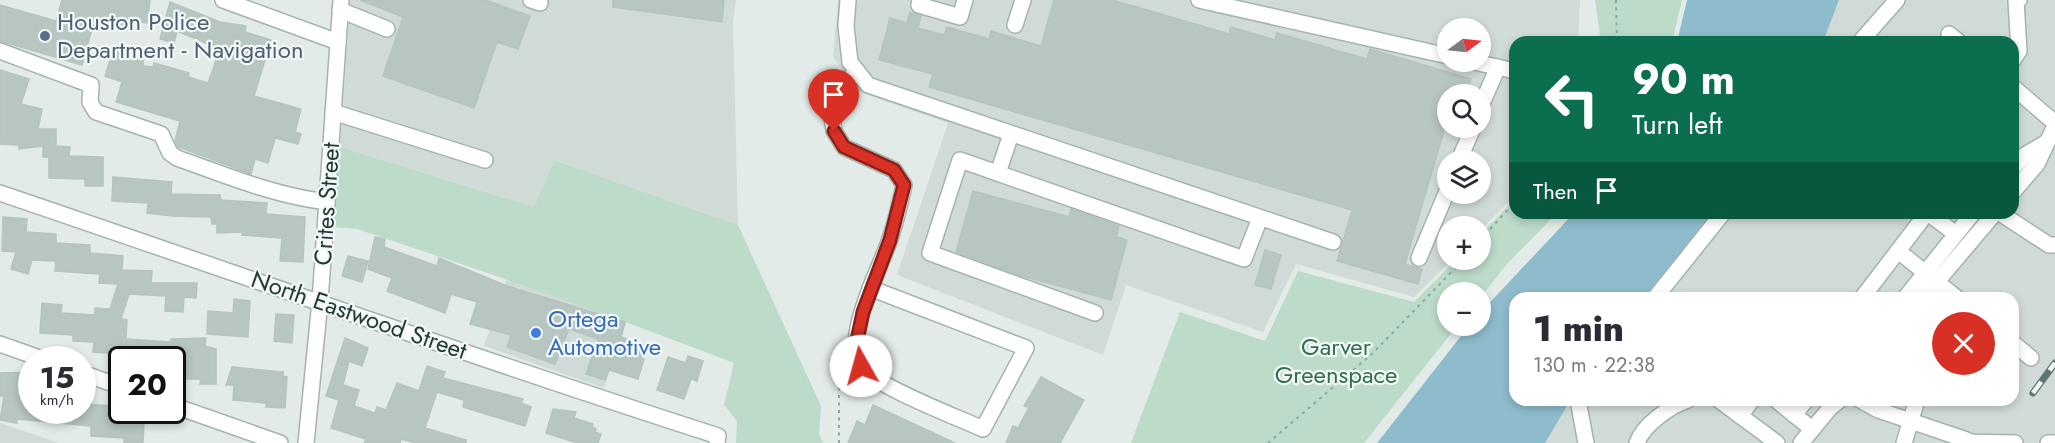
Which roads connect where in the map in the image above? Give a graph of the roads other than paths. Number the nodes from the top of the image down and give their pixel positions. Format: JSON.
{"nodes":[{"id":1,"x":223,"y":0,"type":"edge"},
{"id":2,"x":848,"y":0,"type":"edge"},
{"id":3,"x":920,"y":0,"type":"edge"},
{"id":4,"x":965,"y":0,"type":"edge"},
{"id":5,"x":1023,"y":0,"type":"edge"},
{"id":6,"x":1198,"y":0,"type":"edge"},
{"id":7,"x":1897,"y":0,"type":"edge"},
{"id":8,"x":2019,"y":0,"type":"edge"},
{"id":9,"x":341,"y":5,"type":"edge"},
{"id":10,"x":1015,"y":26,"type":"dead end"},
{"id":11,"x":387,"y":29,"type":"dead end"},
{"id":12,"x":1868,"y":36,"type":"edge"},
{"id":13,"x":2018,"y":36,"type":"edge"},
{"id":14,"x":338,"y":42,"type":"junction"},
{"id":15,"x":0,"y":51,"type":"edge"},
{"id":16,"x":1437,"y":54,"type":"edge"},
{"id":17,"x":1491,"y":66,"type":"edge"},
{"id":18,"x":1498,"y":67,"type":"junction"},
{"id":19,"x":1509,"y":70,"type":"edge"},
{"id":20,"x":858,"y":73,"type":"junction"},
{"id":21,"x":1491,"y":84,"type":"edge"},
{"id":22,"x":2019,"y":92,"type":"edge"},
{"id":23,"x":333,"y":112,"type":"junction"},
{"id":24,"x":2055,"y":124,"type":"edge"},
{"id":25,"x":1011,"y":134,"type":"junction"},
{"id":26,"x":2047,"y":142,"type":"junction"},
{"id":27,"x":486,"y":160,"type":"dead end"},
{"id":28,"x":2019,"y":162,"type":"edge"},
{"id":29,"x":998,"y":173,"type":"junction"},
{"id":30,"x":2019,"y":185,"type":"edge"},
{"id":31,"x":0,"y":193,"type":"edge"},
{"id":32,"x":327,"y":202,"type":"junction"},
{"id":33,"x":1442,"y":204,"type":"edge"},
{"id":34,"x":1260,"y":218,"type":"junction"},
{"id":35,"x":1718,"y":219,"type":"edge"},
{"id":36,"x":1923,"y":219,"type":"edge"},
{"id":37,"x":1936,"y":219,"type":"edge"},
{"id":38,"x":1968,"y":219,"type":"edge"},
{"id":39,"x":1992,"y":219,"type":"edge"},
{"id":40,"x":2008,"y":219,"type":"edge"},
{"id":41,"x":1956,"y":234,"type":"junction"},
{"id":42,"x":1334,"y":242,"type":"dead end"},
{"id":43,"x":2055,"y":245,"type":"edge"},
{"id":44,"x":1898,"y":251,"type":"junction"},
{"id":45,"x":1419,"y":258,"type":"dead end"},
{"id":46,"x":1931,"y":278,"type":"junction"},
{"id":47,"x":870,"y":288,"type":"junction"},
{"id":48,"x":1660,"y":292,"type":"edge"},
{"id":49,"x":1867,"y":292,"type":"edge"},
{"id":50,"x":1913,"y":292,"type":"edge"},
{"id":51,"x":1925,"y":292,"type":"edge"},
{"id":52,"x":1949,"y":292,"type":"edge"},
{"id":53,"x":320,"y":300,"type":"junction"},
{"id":54,"x":1095,"y":313,"type":"dead end"},
{"id":55,"x":0,"y":344,"type":"edge"},
{"id":56,"x":2019,"y":348,"type":"edge"},
{"id":57,"x":18,"y":350,"type":"edge"},
{"id":58,"x":2031,"y":358,"type":"dead end"},
{"id":59,"x":1579,"y":406,"type":"edge"},
{"id":60,"x":1674,"y":406,"type":"edge"},
{"id":61,"x":1727,"y":406,"type":"edge"},
{"id":62,"x":1748,"y":406,"type":"edge"},
{"id":63,"x":1783,"y":406,"type":"edge"},
{"id":64,"x":1801,"y":406,"type":"edge"},
{"id":65,"x":1831,"y":406,"type":"edge"},
{"id":66,"x":1871,"y":406,"type":"edge"},
{"id":67,"x":1915,"y":406,"type":"edge"},
{"id":68,"x":186,"y":410,"type":"edge"},
{"id":69,"x":1794,"y":415,"type":"junction"},
{"id":70,"x":1740,"y":416,"type":"junction"},
{"id":71,"x":1909,"y":421,"type":"junction"},
{"id":72,"x":1812,"y":429,"type":"junction"},
{"id":73,"x":717,"y":440,"type":"edge"},
{"id":74,"x":1961,"y":442,"type":"edge"},
{"id":75,"x":280,"y":443,"type":"edge"},
{"id":76,"x":306,"y":443,"type":"edge"},
{"id":77,"x":1586,"y":443,"type":"edge"},
{"id":78,"x":1637,"y":443,"type":"edge"},
{"id":79,"x":1777,"y":443,"type":"edge"},
{"id":80,"x":1801,"y":443,"type":"edge"},
{"id":81,"x":1904,"y":443,"type":"edge"},
{"id":82,"x":2015,"y":443,"type":"edge"},
{"id":83,"x":2048,"y":443,"type":"edge"},
{"id":84,"x":2055,"y":443,"type":"edge"}],
"edges":[{"from":1,"to":14,"type":"street"},
{"from":2,"to":20,"type":"street"},
{"from":3,"to":4,"type":"street"},
{"from":5,"to":10,"type":"street"},
{"from":6,"to":16,"type":"street"},
{"from":7,"to":12,"type":"street"},
{"from":8,"to":13,"type":"street"},
{"from":9,"to":11,"type":"street"},
{"from":9,"to":14,"type":"street","name":"Crites Street"},
{"from":14,"to":23,"type":"street","name":"Crites Street"},
{"from":15,"to":32,"type":"street"},
{"from":17,"to":18,"type":"street"},
{"from":18,"to":19,"type":"street"},
{"from":18,"to":21,"type":"street"},
{"from":20,"to":25,"type":"street"},
{"from":20,"to":47,"type":"street"},
{"from":22,"to":24,"type":"street"},
{"from":23,"to":27,"type":"street"},
{"from":23,"to":32,"type":"street","name":"Crites Street"},
{"from":24,"to":26,"type":"street"},
{"from":25,"to":29,"type":"street"},
{"from":25,"to":34,"type":"street"},
{"from":26,"to":28,"type":"street"},
{"from":26,"to":30,"type":"street"},
{"from":29,"to":34,"type":"street"},
{"from":29,"to":54,"type":"street"},
{"from":31,"to":53,"type":"street","name":"North Eastwood Street"},
{"from":32,"to":53,"type":"street","name":"Crites Street"},
{"from":33,"to":45,"type":"street"},
{"from":34,"to":42,"type":"street"},
{"from":35,"to":48,"type":"street"},
{"from":36,"to":44,"type":"street"},
{"from":37,"to":41,"type":"street"},
{"from":38,"to":41,"type":"street"},
{"from":39,"to":46,"type":"street"},
{"from":40,"to":43,"type":"street"},
{"from":41,"to":46,"type":"street"},
{"from":44,"to":46,"type":"street"},
{"from":44,"to":49,"type":"street"},
{"from":46,"to":50,"type":"street"},
{"from":46,"to":51,"type":"street"},
{"from":46,"to":52,"type":"street"},
{"from":47,"to":47,"type":"street"},
{"from":53,"to":73,"type":"street","name":"North Eastwood Street"},
{"from":53,"to":76,"type":"street","name":"Crites Street"},
{"from":55,"to":57,"type":"street"},
{"from":56,"to":58,"type":"street"},
{"from":59,"to":77,"type":"street"},
{"from":60,"to":78,"type":"street"},
{"from":61,"to":70,"type":"street"},
{"from":62,"to":70,"type":"street"},
{"from":63,"to":69,"type":"street"},
{"from":64,"to":69,"type":"street"},
{"from":65,"to":72,"type":"street"},
{"from":66,"to":71,"type":"street"},
{"from":67,"to":71,"type":"street"},
{"from":68,"to":75,"type":"street"},
{"from":69,"to":72,"type":"street"},
{"from":70,"to":79,"type":"street"},
{"from":71,"to":74,"type":"street"},
{"from":71,"to":81,"type":"street"},
{"from":72,"to":80,"type":"street"},
{"from":74,"to":82,"type":"street"},
{"from":83,"to":84,"type":"street"}]}
